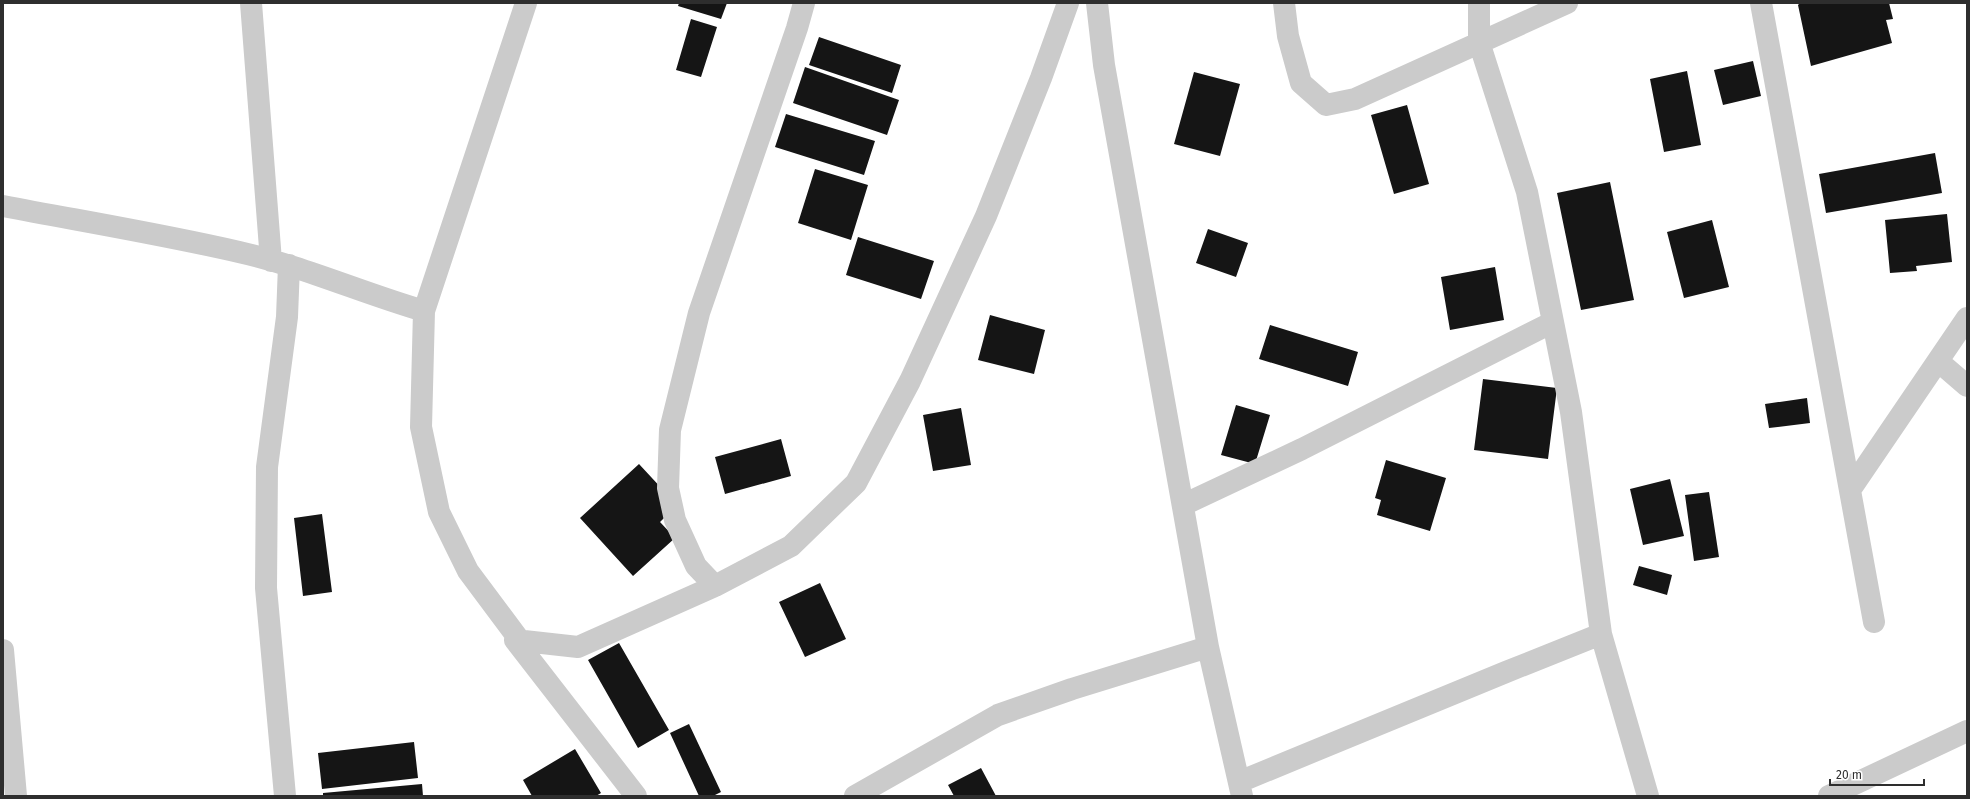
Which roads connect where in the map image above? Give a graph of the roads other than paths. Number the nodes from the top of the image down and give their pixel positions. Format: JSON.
{"nodes":[{"id":1,"x":251,"y":3,"type":"edge"},
{"id":2,"x":526,"y":3,"type":"edge"},
{"id":3,"x":804,"y":3,"type":"edge"},
{"id":4,"x":1068,"y":3,"type":"edge"},
{"id":5,"x":1097,"y":3,"type":"edge"},
{"id":6,"x":1284,"y":3,"type":"edge"},
{"id":7,"x":1479,"y":3,"type":"edge"},
{"id":8,"x":1567,"y":3,"type":"edge"},
{"id":9,"x":1761,"y":3,"type":"edge"},
{"id":10,"x":1479,"y":42,"type":"junction"},
{"id":11,"x":3,"y":206,"type":"edge"},
{"id":12,"x":280,"y":263,"type":"junction"},
{"id":13,"x":424,"y":311,"type":"junction"},
{"id":14,"x":1967,"y":318,"type":"edge"},
{"id":15,"x":1553,"y":322,"type":"junction"},
{"id":16,"x":1938,"y":361,"type":"junction"},
{"id":17,"x":1967,"y":386,"type":"edge"},
{"id":18,"x":1850,"y":490,"type":"junction"},
{"id":19,"x":1182,"y":505,"type":"junction"},
{"id":20,"x":715,"y":586,"type":"junction"},
{"id":21,"x":1874,"y":622,"type":"dead end"},
{"id":22,"x":1601,"y":634,"type":"junction"},
{"id":23,"x":515,"y":640,"type":"junction"},
{"id":24,"x":1208,"y":647,"type":"junction"},
{"id":25,"x":3,"y":650,"type":"edge"},
{"id":26,"x":1967,"y":731,"type":"edge"},
{"id":27,"x":1241,"y":789,"type":"edge"},
{"id":28,"x":16,"y":796,"type":"edge"},
{"id":29,"x":284,"y":796,"type":"edge"},
{"id":30,"x":636,"y":796,"type":"edge"},
{"id":31,"x":855,"y":796,"type":"edge"},
{"id":32,"x":1648,"y":796,"type":"edge"},
{"id":33,"x":1829,"y":796,"type":"edge"}],
"edges":[{"from":1,"to":12,"type":"street"},
{"from":2,"to":13,"type":"street"},
{"from":3,"to":20,"type":"street"},
{"from":4,"to":20,"type":"street"},
{"from":5,"to":19,"type":"street"},
{"from":6,"to":10,"type":"street"},
{"from":7,"to":10,"type":"street"},
{"from":8,"to":10,"type":"street"},
{"from":9,"to":18,"type":"street"},
{"from":10,"to":15,"type":"street"},
{"from":11,"to":12,"type":"street"},
{"from":12,"to":13,"type":"street"},
{"from":12,"to":29,"type":"street"},
{"from":13,"to":23,"type":"street"},
{"from":14,"to":16,"type":"street"},
{"from":15,"to":19,"type":"street"},
{"from":15,"to":22,"type":"street"},
{"from":16,"to":17,"type":"street"},
{"from":16,"to":18,"type":"street"},
{"from":18,"to":21,"type":"street"},
{"from":19,"to":24,"type":"street"},
{"from":20,"to":23,"type":"street"},
{"from":22,"to":27,"type":"street"},
{"from":22,"to":32,"type":"street"},
{"from":23,"to":30,"type":"street"},
{"from":24,"to":27,"type":"street"},
{"from":24,"to":31,"type":"street"},
{"from":25,"to":28,"type":"street"},
{"from":26,"to":33,"type":"street"}]}
